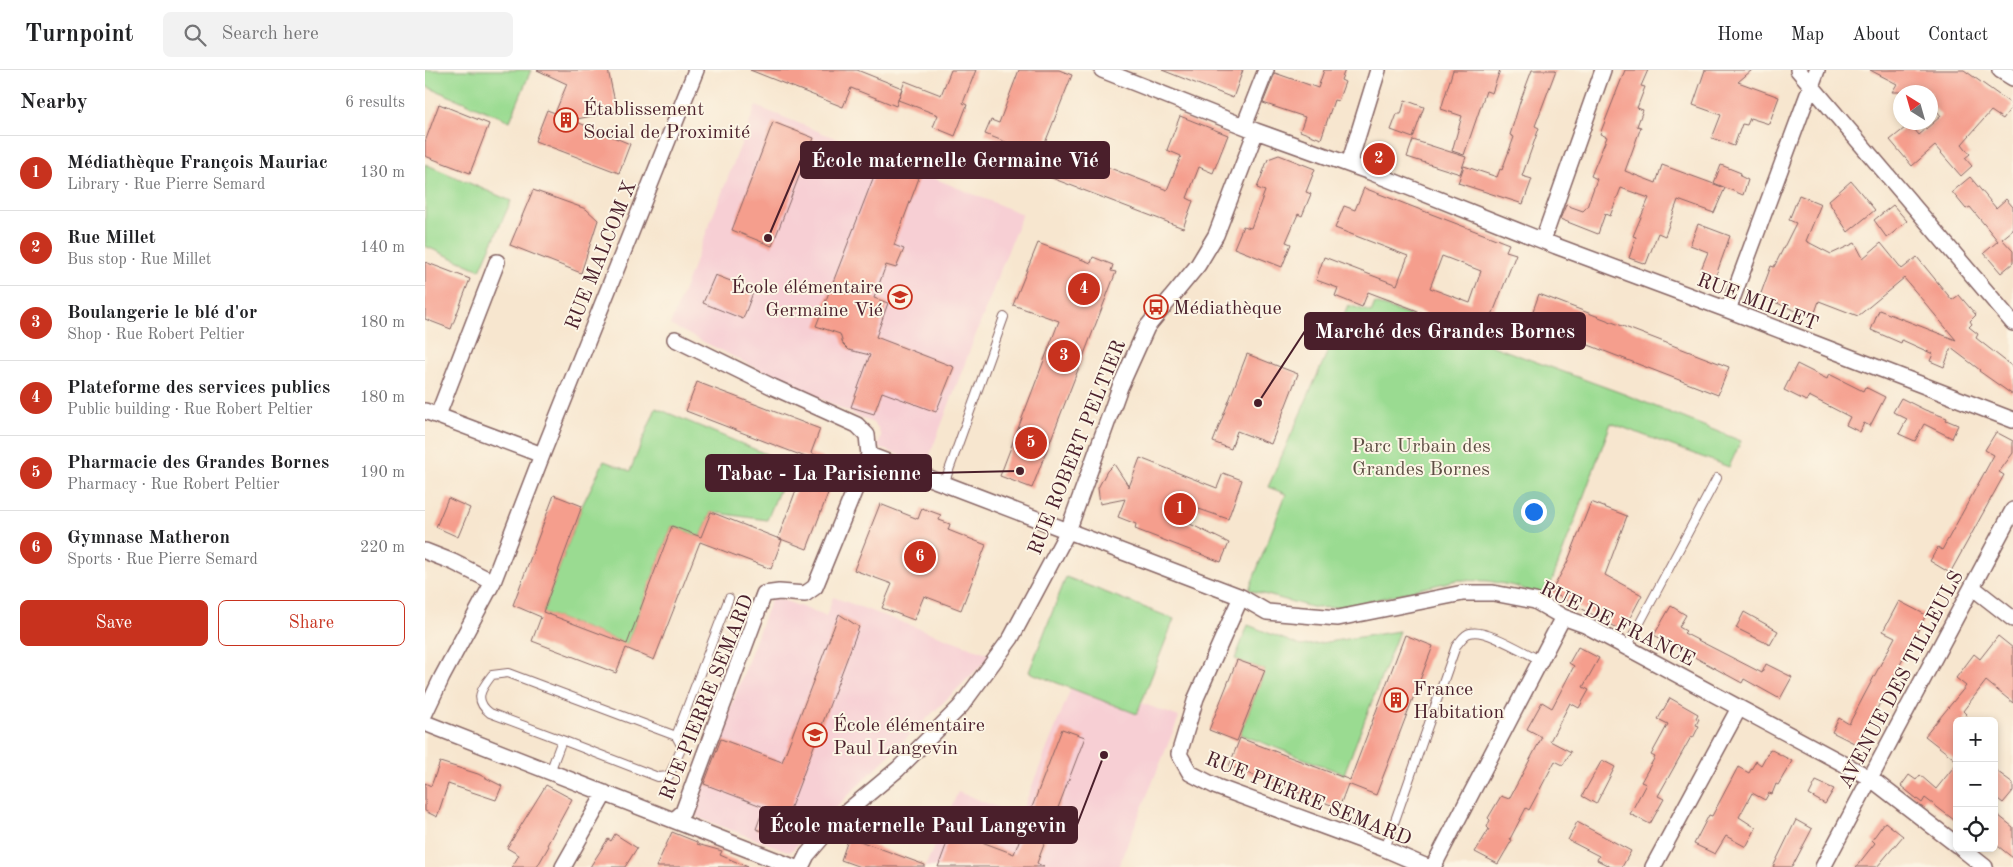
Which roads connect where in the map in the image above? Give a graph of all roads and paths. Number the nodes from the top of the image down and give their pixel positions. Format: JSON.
{"nodes":[{"id":1,"x":696,"y":70,"type":"edge"},
{"id":2,"x":1102,"y":70,"type":"edge"},
{"id":3,"x":1267,"y":70,"type":"edge"},
{"id":4,"x":1378,"y":70,"type":"edge"},
{"id":5,"x":1603,"y":70,"type":"edge"},
{"id":6,"x":1798,"y":70,"type":"edge"},
{"id":7,"x":1817,"y":70,"type":"edge"},
{"id":8,"x":2000,"y":70,"type":"edge"},
{"id":9,"x":2013,"y":78,"type":"edge"},
{"id":10,"x":1811,"y":86,"type":"junction"},
{"id":11,"x":1250,"y":128,"type":"junction"},
{"id":12,"x":1349,"y":164,"type":"junction"},
{"id":13,"x":1543,"y":240,"type":"junction"},
{"id":14,"x":497,"y":262,"type":"dead end"},
{"id":15,"x":1728,"y":310,"type":"junction"},
{"id":16,"x":1004,"y":317,"type":"dead end"},
{"id":17,"x":2013,"y":323,"type":"edge"},
{"id":18,"x":675,"y":339,"type":"dead end"},
{"id":19,"x":431,"y":413,"type":"edge"},
{"id":20,"x":2013,"y":420,"type":"edge"},
{"id":21,"x":542,"y":455,"type":"junction"},
{"id":22,"x":869,"y":456,"type":"junction"},
{"id":23,"x":1717,"y":478,"type":"dead end"},
{"id":24,"x":944,"y":484,"type":"junction"},
{"id":25,"x":2013,"y":510,"type":"edge"},
{"id":26,"x":1067,"y":530,"type":"junction"},
{"id":27,"x":425,"y":551,"type":"edge"},
{"id":28,"x":493,"y":582,"type":"junction"},
{"id":29,"x":1972,"y":587,"type":"junction"},
{"id":30,"x":1241,"y":597,"type":"junction"},
{"id":31,"x":729,"y":598,"type":"dead end"},
{"id":32,"x":1563,"y":617,"type":"junction"},
{"id":33,"x":2013,"y":619,"type":"edge"},
{"id":34,"x":1627,"y":647,"type":"junction"},
{"id":35,"x":1540,"y":660,"type":"junction"},
{"id":36,"x":1739,"y":708,"type":"junction"},
{"id":37,"x":425,"y":713,"type":"edge"},
{"id":38,"x":425,"y":723,"type":"edge"},
{"id":39,"x":676,"y":736,"type":"junction"},
{"id":40,"x":562,"y":740,"type":"junction"},
{"id":41,"x":551,"y":772,"type":"junction"},
{"id":42,"x":1870,"y":778,"type":"junction"},
{"id":43,"x":605,"y":793,"type":"junction"},
{"id":44,"x":675,"y":820,"type":"junction"},
{"id":45,"x":1953,"y":842,"type":"edge"},
{"id":46,"x":1385,"y":849,"type":"junction"},
{"id":47,"x":1966,"y":852,"type":"edge"},
{"id":48,"x":563,"y":867,"type":"edge"},
{"id":49,"x":793,"y":867,"type":"edge"},
{"id":50,"x":801,"y":867,"type":"edge"},
{"id":51,"x":1427,"y":867,"type":"edge"},
{"id":52,"x":1433,"y":867,"type":"edge"},
{"id":53,"x":1653,"y":867,"type":"edge"},
{"id":54,"x":1823,"y":867,"type":"edge"},
{"id":55,"x":1985,"y":867,"type":"edge"}],
"edges":[{"from":1,"to":21,"type":"street","name":"RUE MALCOM X"},
{"from":2,"to":11,"type":"street","name":"RUE MILLET"},
{"from":3,"to":11,"type":"street","name":"RUE ROBERT PELTIER"},
{"from":4,"to":12,"type":"street"},
{"from":5,"to":13,"type":"street"},
{"from":6,"to":10,"type":"street"},
{"from":7,"to":10,"type":"street"},
{"from":8,"to":9,"type":"street"},
{"from":10,"to":15,"type":"street"},
{"from":10,"to":17,"type":"street"},
{"from":11,"to":12,"type":"street","name":"RUE MILLET"},
{"from":11,"to":26,"type":"street","name":"RUE ROBERT PELTIER"},
{"from":12,"to":13,"type":"street","name":"RUE MILLET"},
{"from":13,"to":15,"type":"street","name":"RUE MILLET"},
{"from":14,"to":19,"type":"street"},
{"from":15,"to":20,"type":"street","name":"RUE MILLET"},
{"from":16,"to":24,"type":"lane"},
{"from":18,"to":22,"type":"street"},
{"from":19,"to":21,"type":"street"},
{"from":21,"to":28,"type":"street","name":"RUE MALCOM X"},
{"from":22,"to":24,"type":"street"},
{"from":22,"to":44,"type":"street","name":"RUE PIERRE SEMARD"},
{"from":23,"to":34,"type":"lane"},
{"from":24,"to":26,"type":"street"},
{"from":25,"to":29,"type":"street","name":"AVENUE DES TILLEULS"},
{"from":26,"to":30,"type":"street"},
{"from":26,"to":50,"type":"street","name":"RUE ROBERT PELTIER"},
{"from":27,"to":28,"type":"street"},
{"from":28,"to":37,"type":"street","name":"RUE MALCOM X"},
{"from":29,"to":33,"type":"street"},
{"from":29,"to":42,"type":"street","name":"AVENUE DES TILLEULS"},
{"from":30,"to":32,"type":"street","name":"RUE DE FRANCE"},
{"from":30,"to":46,"type":"street","name":"RUE PIERRE SEMARD"},
{"from":31,"to":39,"type":"lane"},
{"from":32,"to":34,"type":"street","name":"RUE DE FRANCE"},
{"from":32,"to":35,"type":"street"},
{"from":34,"to":36,"type":"street","name":"RUE DE FRANCE"},
{"from":35,"to":46,"type":"lane"},
{"from":35,"to":52,"type":"street"},
{"from":36,"to":42,"type":"street","name":"RUE DE FRANCE"},
{"from":36,"to":53,"type":"street"},
{"from":38,"to":41,"type":"street"},
{"from":39,"to":40,"type":"lane"},
{"from":39,"to":40,"type":"lane"},
{"from":40,"to":41,"type":"lane"},
{"from":41,"to":43,"type":"street"},
{"from":42,"to":45,"type":"street","name":"RUE DE FRANCE"},
{"from":42,"to":54,"type":"street","name":"AVENUE DES TILLEULS"},
{"from":43,"to":44,"type":"street"},
{"from":43,"to":48,"type":"street"},
{"from":44,"to":49,"type":"street"},
{"from":46,"to":51,"type":"street","name":"RUE PIERRE SEMARD"},
{"from":47,"to":55,"type":"street"}]}
